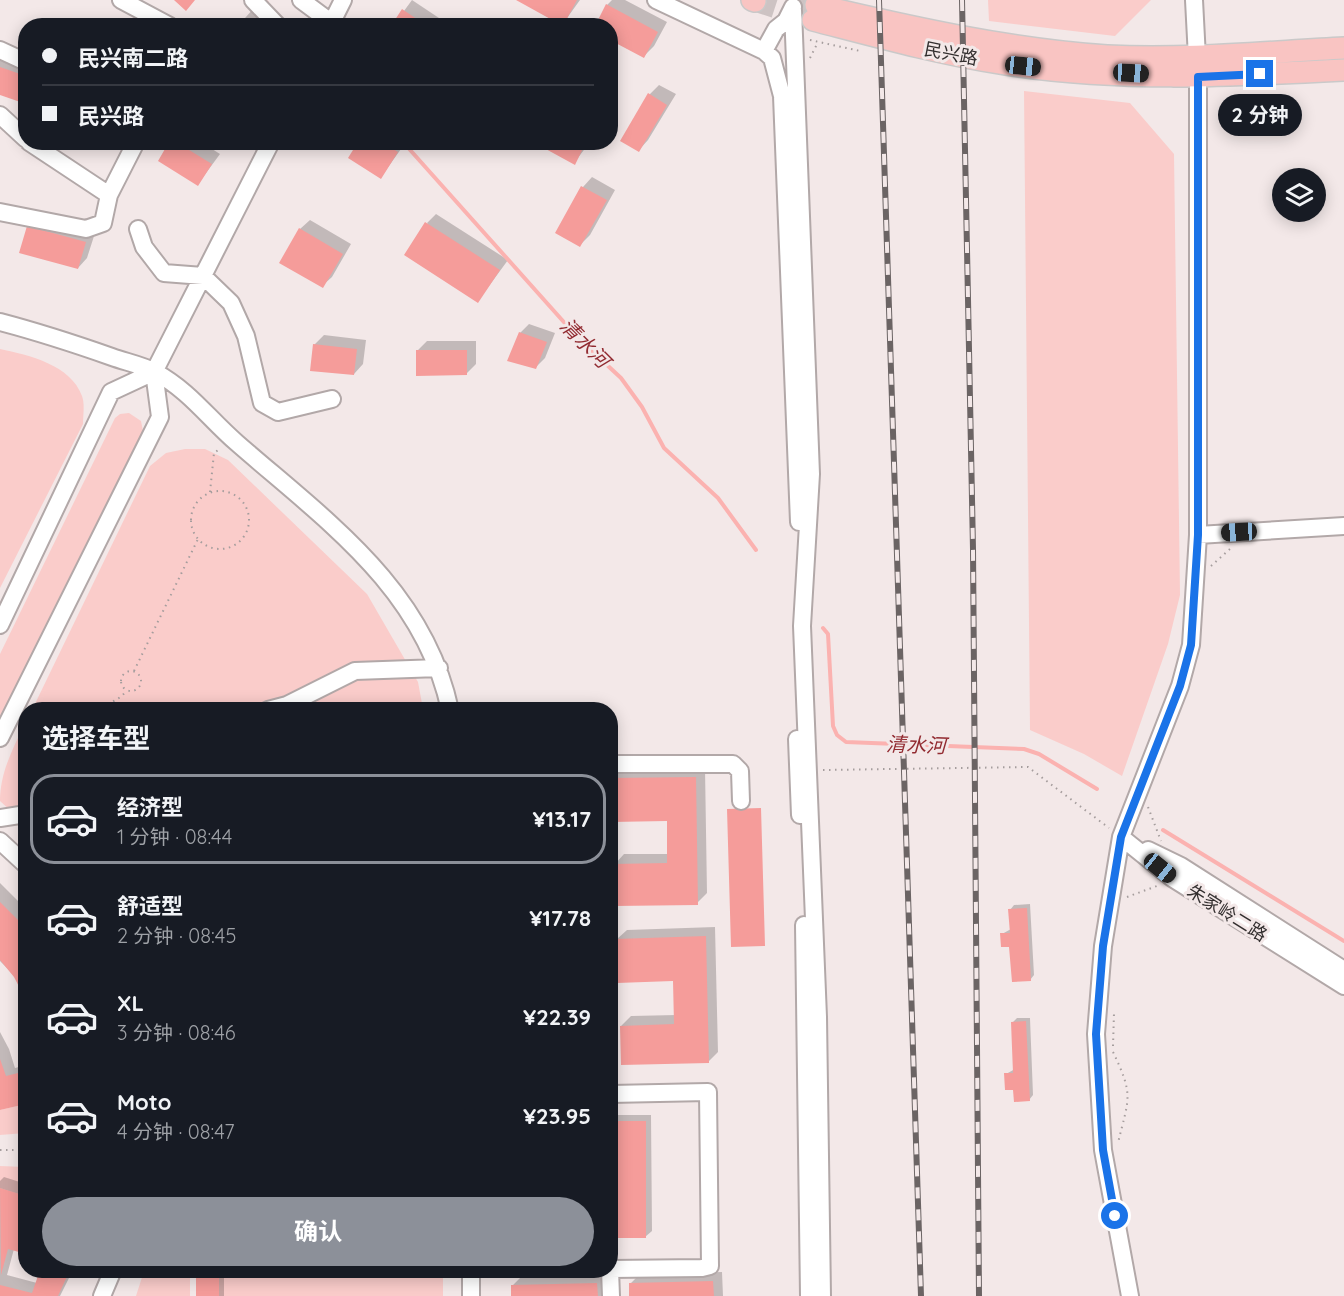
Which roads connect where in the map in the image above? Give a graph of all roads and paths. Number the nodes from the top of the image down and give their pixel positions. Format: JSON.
{"nodes":[{"id":1,"x":121,"y":0,"type":"edge"},
{"id":2,"x":253,"y":0,"type":"edge"},
{"id":3,"x":301,"y":0,"type":"edge"},
{"id":4,"x":343,"y":0,"type":"edge"},
{"id":5,"x":656,"y":0,"type":"edge"},
{"id":6,"x":1194,"y":0,"type":"edge"},
{"id":7,"x":793,"y":5,"type":"edge"},
{"id":8,"x":155,"y":18,"type":"edge"},
{"id":9,"x":270,"y":18,"type":"edge"},
{"id":10,"x":324,"y":18,"type":"edge"},
{"id":11,"x":334,"y":18,"type":"edge"},
{"id":12,"x":1344,"y":48,"type":"edge"},
{"id":13,"x":0,"y":50,"type":"edge"},
{"id":14,"x":764,"y":51,"type":"junction"},
{"id":15,"x":1197,"y":55,"type":"junction"},
{"id":16,"x":18,"y":58,"type":"edge"},
{"id":17,"x":1344,"y":70,"type":"edge"},
{"id":18,"x":1198,"y":77,"type":"junction"},
{"id":19,"x":0,"y":115,"type":"edge"},
{"id":20,"x":18,"y":132,"type":"edge"},
{"id":21,"x":41,"y":150,"type":"edge"},
{"id":22,"x":132,"y":150,"type":"edge"},
{"id":23,"x":267,"y":150,"type":"edge"},
{"id":24,"x":109,"y":195,"type":"junction"},
{"id":25,"x":0,"y":212,"type":"edge"},
{"id":26,"x":138,"y":229,"type":"dead end"},
{"id":27,"x":203,"y":276,"type":"junction"},
{"id":28,"x":0,"y":322,"type":"edge"},
{"id":29,"x":154,"y":372,"type":"junction"},
{"id":30,"x":332,"y":399,"type":"dead end"},
{"id":31,"x":233,"y":440,"type":"junction"},
{"id":32,"x":210,"y":492,"type":"junction"},
{"id":33,"x":1344,"y":526,"type":"edge"},
{"id":34,"x":1198,"y":535,"type":"junction"},
{"id":35,"x":198,"y":539,"type":"junction"},
{"id":36,"x":1233,"y":546,"type":"dead end"},
{"id":37,"x":1209,"y":567,"type":"dead end"},
{"id":38,"x":0,"y":625,"type":"edge"},
{"id":39,"x":439,"y":668,"type":"junction"},
{"id":40,"x":134,"y":671,"type":"junction"},
{"id":41,"x":126,"y":690,"type":"junction"},
{"id":42,"x":112,"y":702,"type":"edge"},
{"id":43,"x":293,"y":702,"type":"edge"},
{"id":44,"x":448,"y":702,"type":"edge"},
{"id":45,"x":0,"y":738,"type":"edge"},
{"id":46,"x":618,"y":764,"type":"edge"},
{"id":47,"x":810,"y":771,"type":"junction"},
{"id":48,"x":741,"y":801,"type":"dead end"},
{"id":49,"x":1148,"y":806,"type":"dead end"},
{"id":50,"x":18,"y":815,"type":"edge"},
{"id":51,"x":0,"y":818,"type":"edge"},
{"id":52,"x":1121,"y":837,"type":"junction"},
{"id":53,"x":0,"y":841,"type":"edge"},
{"id":54,"x":1166,"y":844,"type":"dead end"},
{"id":55,"x":18,"y":858,"type":"edge"},
{"id":56,"x":1127,"y":896,"type":"dead end"},
{"id":57,"x":1126,"y":906,"type":"dead end"},
{"id":58,"x":1344,"y":970,"type":"edge"},
{"id":59,"x":1344,"y":986,"type":"edge"},
{"id":60,"x":1114,"y":1004,"type":"dead end"},
{"id":61,"x":618,"y":1094,"type":"edge"},
{"id":62,"x":1117,"y":1145,"type":"dead end"},
{"id":63,"x":0,"y":1150,"type":"edge"},
{"id":64,"x":18,"y":1150,"type":"edge"},
{"id":65,"x":618,"y":1270,"type":"edge"},
{"id":66,"x":110,"y":1278,"type":"edge"},
{"id":67,"x":471,"y":1278,"type":"edge"},
{"id":68,"x":610,"y":1278,"type":"edge"},
{"id":69,"x":102,"y":1296,"type":"edge"},
{"id":70,"x":471,"y":1296,"type":"edge"},
{"id":71,"x":611,"y":1296,"type":"edge"},
{"id":72,"x":809,"y":1296,"type":"edge"},
{"id":73,"x":822,"y":1296,"type":"edge"},
{"id":74,"x":1130,"y":1296,"type":"edge"}],
"edges":[{"from":1,"to":8,"type":"street"},
{"from":2,"to":9,"type":"street"},
{"from":3,"to":10,"type":"street"},
{"from":4,"to":11,"type":"street"},
{"from":5,"to":14,"type":"street"},
{"from":6,"to":15,"type":"street"},
{"from":7,"to":14,"type":"street"},
{"from":7,"to":47,"type":"street"},
{"from":12,"to":15,"type":"main road","name":"民兴路"},
{"from":13,"to":16,"type":"street"},
{"from":14,"to":72,"type":"street"},
{"from":15,"to":18,"type":"street"},
{"from":15,"to":18,"type":"main road","name":"民兴路"},
{"from":17,"to":18,"type":"main road","name":"民兴路"},
{"from":18,"to":34,"type":"street"},
{"from":19,"to":20,"type":"street"},
{"from":21,"to":24,"type":"street"},
{"from":22,"to":24,"type":"street"},
{"from":23,"to":27,"type":"street"},
{"from":24,"to":25,"type":"street"},
{"from":26,"to":27,"type":"street"},
{"from":27,"to":29,"type":"street"},
{"from":27,"to":30,"type":"street"},
{"from":28,"to":29,"type":"street"},
{"from":29,"to":31,"type":"street"},
{"from":29,"to":38,"type":"street"},
{"from":29,"to":45,"type":"street"},
{"from":31,"to":32,"type":"path"},
{"from":31,"to":39,"type":"street"},
{"from":32,"to":35,"type":"path"},
{"from":32,"to":35,"type":"path"},
{"from":33,"to":34,"type":"street"},
{"from":34,"to":52,"type":"street"},
{"from":35,"to":40,"type":"path"},
{"from":36,"to":37,"type":"path"},
{"from":39,"to":43,"type":"street"},
{"from":39,"to":44,"type":"street"},
{"from":40,"to":41,"type":"path"},
{"from":40,"to":41,"type":"path"},
{"from":41,"to":42,"type":"path"},
{"from":46,"to":48,"type":"street"},
{"from":47,"to":52,"type":"path"},
{"from":47,"to":73,"type":"street"},
{"from":49,"to":54,"type":"path"},
{"from":50,"to":51,"type":"street"},
{"from":52,"to":58,"type":"street","name":"朱家岭二路"},
{"from":52,"to":59,"type":"street","name":"朱家岭二路"},
{"from":52,"to":74,"type":"street"},
{"from":53,"to":55,"type":"street"},
{"from":56,"to":57,"type":"path"},
{"from":60,"to":62,"type":"path"},
{"from":61,"to":65,"type":"street"},
{"from":63,"to":64,"type":"path"},
{"from":66,"to":69,"type":"street"},
{"from":67,"to":70,"type":"street"},
{"from":68,"to":71,"type":"street"}]}
